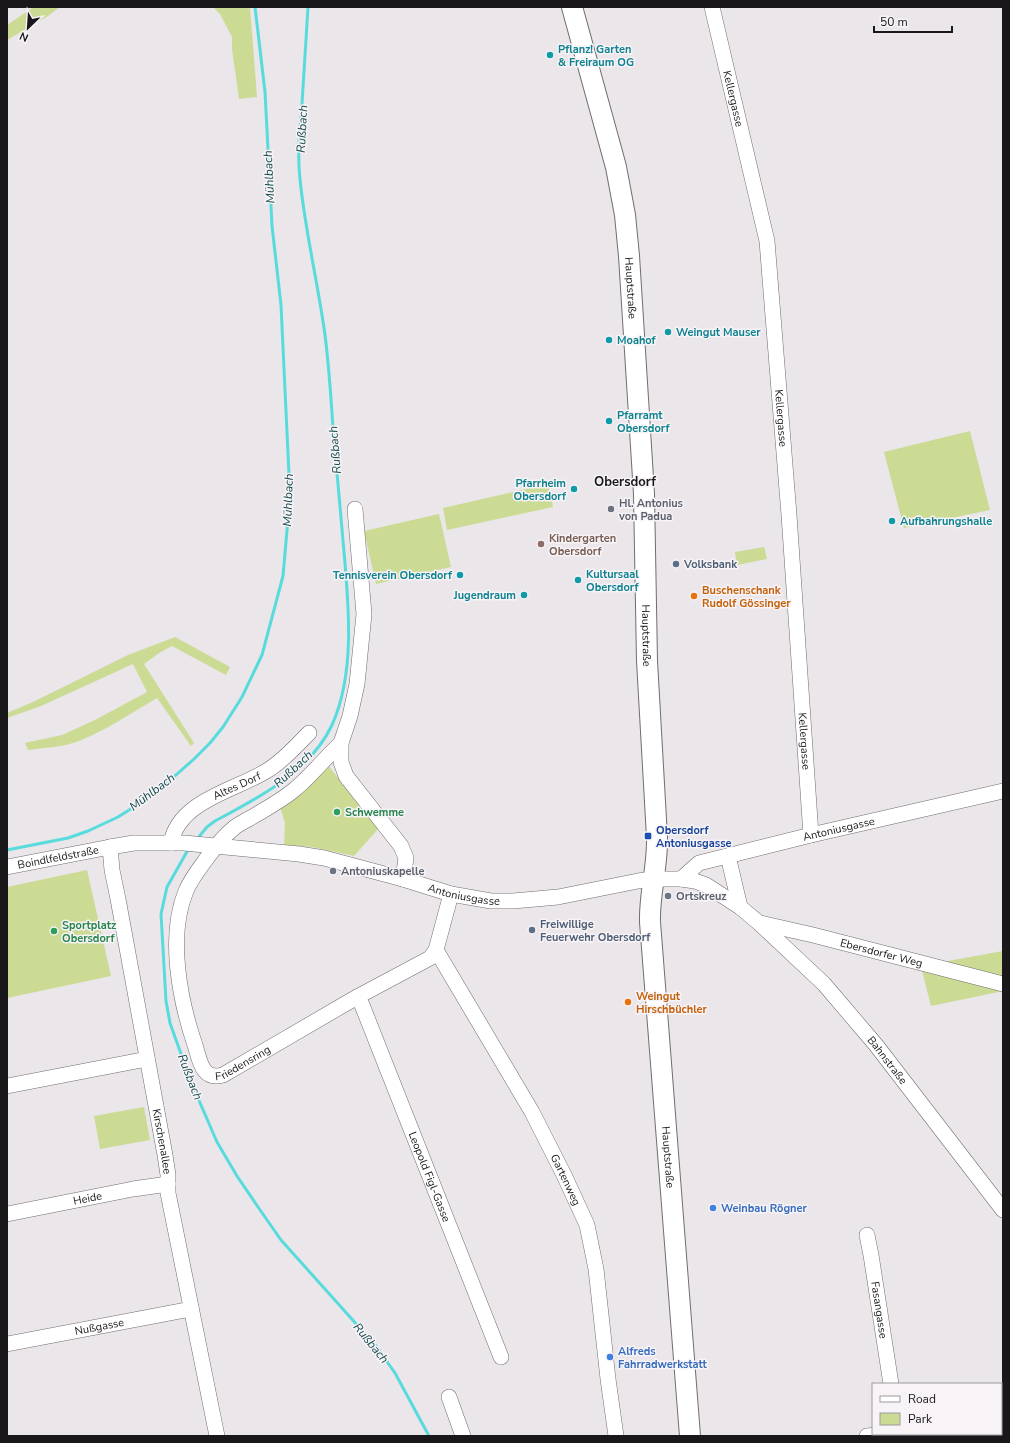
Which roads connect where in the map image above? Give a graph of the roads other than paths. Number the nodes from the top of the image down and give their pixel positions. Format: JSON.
{"nodes":[{"id":1,"x":572,"y":7,"type":"edge"},
{"id":2,"x":712,"y":7,"type":"edge"},
{"id":3,"x":355,"y":509,"type":"dead end"},
{"id":4,"x":309,"y":733,"type":"dead end"},
{"id":5,"x":341,"y":743,"type":"junction"},
{"id":6,"x":1003,"y":791,"type":"edge"},
{"id":7,"x":811,"y":835,"type":"junction"},
{"id":8,"x":178,"y":843,"type":"junction"},
{"id":9,"x":110,"y":846,"type":"junction"},
{"id":10,"x":211,"y":846,"type":"junction"},
{"id":11,"x":728,"y":856,"type":"junction"},
{"id":12,"x":7,"y":867,"type":"edge"},
{"id":13,"x":654,"y":871,"type":"junction"},
{"id":14,"x":403,"y":878,"type":"junction"},
{"id":15,"x":681,"y":879,"type":"junction"},
{"id":16,"x":451,"y":894,"type":"junction"},
{"id":17,"x":740,"y":907,"type":"junction"},
{"id":18,"x":759,"y":923,"type":"junction"},
{"id":19,"x":436,"y":950,"type":"junction"},
{"id":20,"x":1003,"y":984,"type":"edge"},
{"id":21,"x":357,"y":997,"type":"junction"},
{"id":22,"x":147,"y":1059,"type":"junction"},
{"id":23,"x":7,"y":1086,"type":"edge"},
{"id":24,"x":168,"y":1184,"type":"junction"},
{"id":25,"x":1003,"y":1210,"type":"edge"},
{"id":26,"x":7,"y":1214,"type":"edge"},
{"id":27,"x":867,"y":1235,"type":"dead end"},
{"id":28,"x":191,"y":1309,"type":"junction"},
{"id":29,"x":7,"y":1344,"type":"edge"},
{"id":30,"x":501,"y":1357,"type":"dead end"},
{"id":31,"x":891,"y":1383,"type":"edge"},
{"id":32,"x":449,"y":1397,"type":"dead end"},
{"id":33,"x":878,"y":1435,"type":"edge"},
{"id":34,"x":216,"y":1436,"type":"edge"},
{"id":35,"x":464,"y":1436,"type":"edge"},
{"id":36,"x":616,"y":1436,"type":"edge"},
{"id":37,"x":690,"y":1436,"type":"edge"},
{"id":38,"x":867,"y":1436,"type":"edge"}],
"edges":[{"from":1,"to":13,"type":"main road","name":"Hauptstraße"},
{"from":2,"to":7,"type":"street","name":"Kellergasse"},
{"from":3,"to":5,"type":"street"},
{"from":4,"to":8,"type":"street","name":"Altes Dorf"},
{"from":5,"to":10,"type":"street","name":"Friedensring"},
{"from":5,"to":14,"type":"street"},
{"from":6,"to":7,"type":"street","name":"Antoniusgasse"},
{"from":7,"to":11,"type":"street","name":"Antoniusgasse"},
{"from":8,"to":9,"type":"street","name":"Antoniusgasse"},
{"from":8,"to":10,"type":"street","name":"Antoniusgasse"},
{"from":9,"to":12,"type":"street","name":"Boindlfeldstraße"},
{"from":9,"to":22,"type":"street","name":"Kirschenallee"},
{"from":10,"to":14,"type":"street","name":"Antoniusgasse"},
{"from":10,"to":21,"type":"street","name":"Friedensring"},
{"from":11,"to":15,"type":"street","name":"Antoniusgasse"},
{"from":11,"to":17,"type":"street"},
{"from":13,"to":15,"type":"street","name":"Antoniusgasse"},
{"from":13,"to":16,"type":"street","name":"Antoniusgasse"},
{"from":13,"to":37,"type":"main road","name":"Hauptstraße"},
{"from":14,"to":16,"type":"street","name":"Antoniusgasse"},
{"from":15,"to":17,"type":"street","name":"Bahnstraße"},
{"from":16,"to":19,"type":"street"},
{"from":17,"to":18,"type":"street","name":"Bahnstraße"},
{"from":18,"to":20,"type":"street","name":"Ebersdorfer Weg"},
{"from":18,"to":25,"type":"street","name":"Bahnstraße"},
{"from":19,"to":21,"type":"street","name":"Friedensring"},
{"from":19,"to":36,"type":"street","name":"Gartenweg"},
{"from":21,"to":30,"type":"street","name":"Leopold Figl-Gasse"},
{"from":22,"to":23,"type":"street"},
{"from":22,"to":24,"type":"street","name":"Kirschenallee"},
{"from":24,"to":26,"type":"street","name":"Heide"},
{"from":24,"to":28,"type":"street","name":"Kirschenallee"},
{"from":27,"to":31,"type":"street","name":"Fasangasse"},
{"from":28,"to":29,"type":"street","name":"Nußgasse"},
{"from":28,"to":34,"type":"street","name":"Kirschenallee"},
{"from":32,"to":35,"type":"street"},
{"from":33,"to":38,"type":"street"}]}
